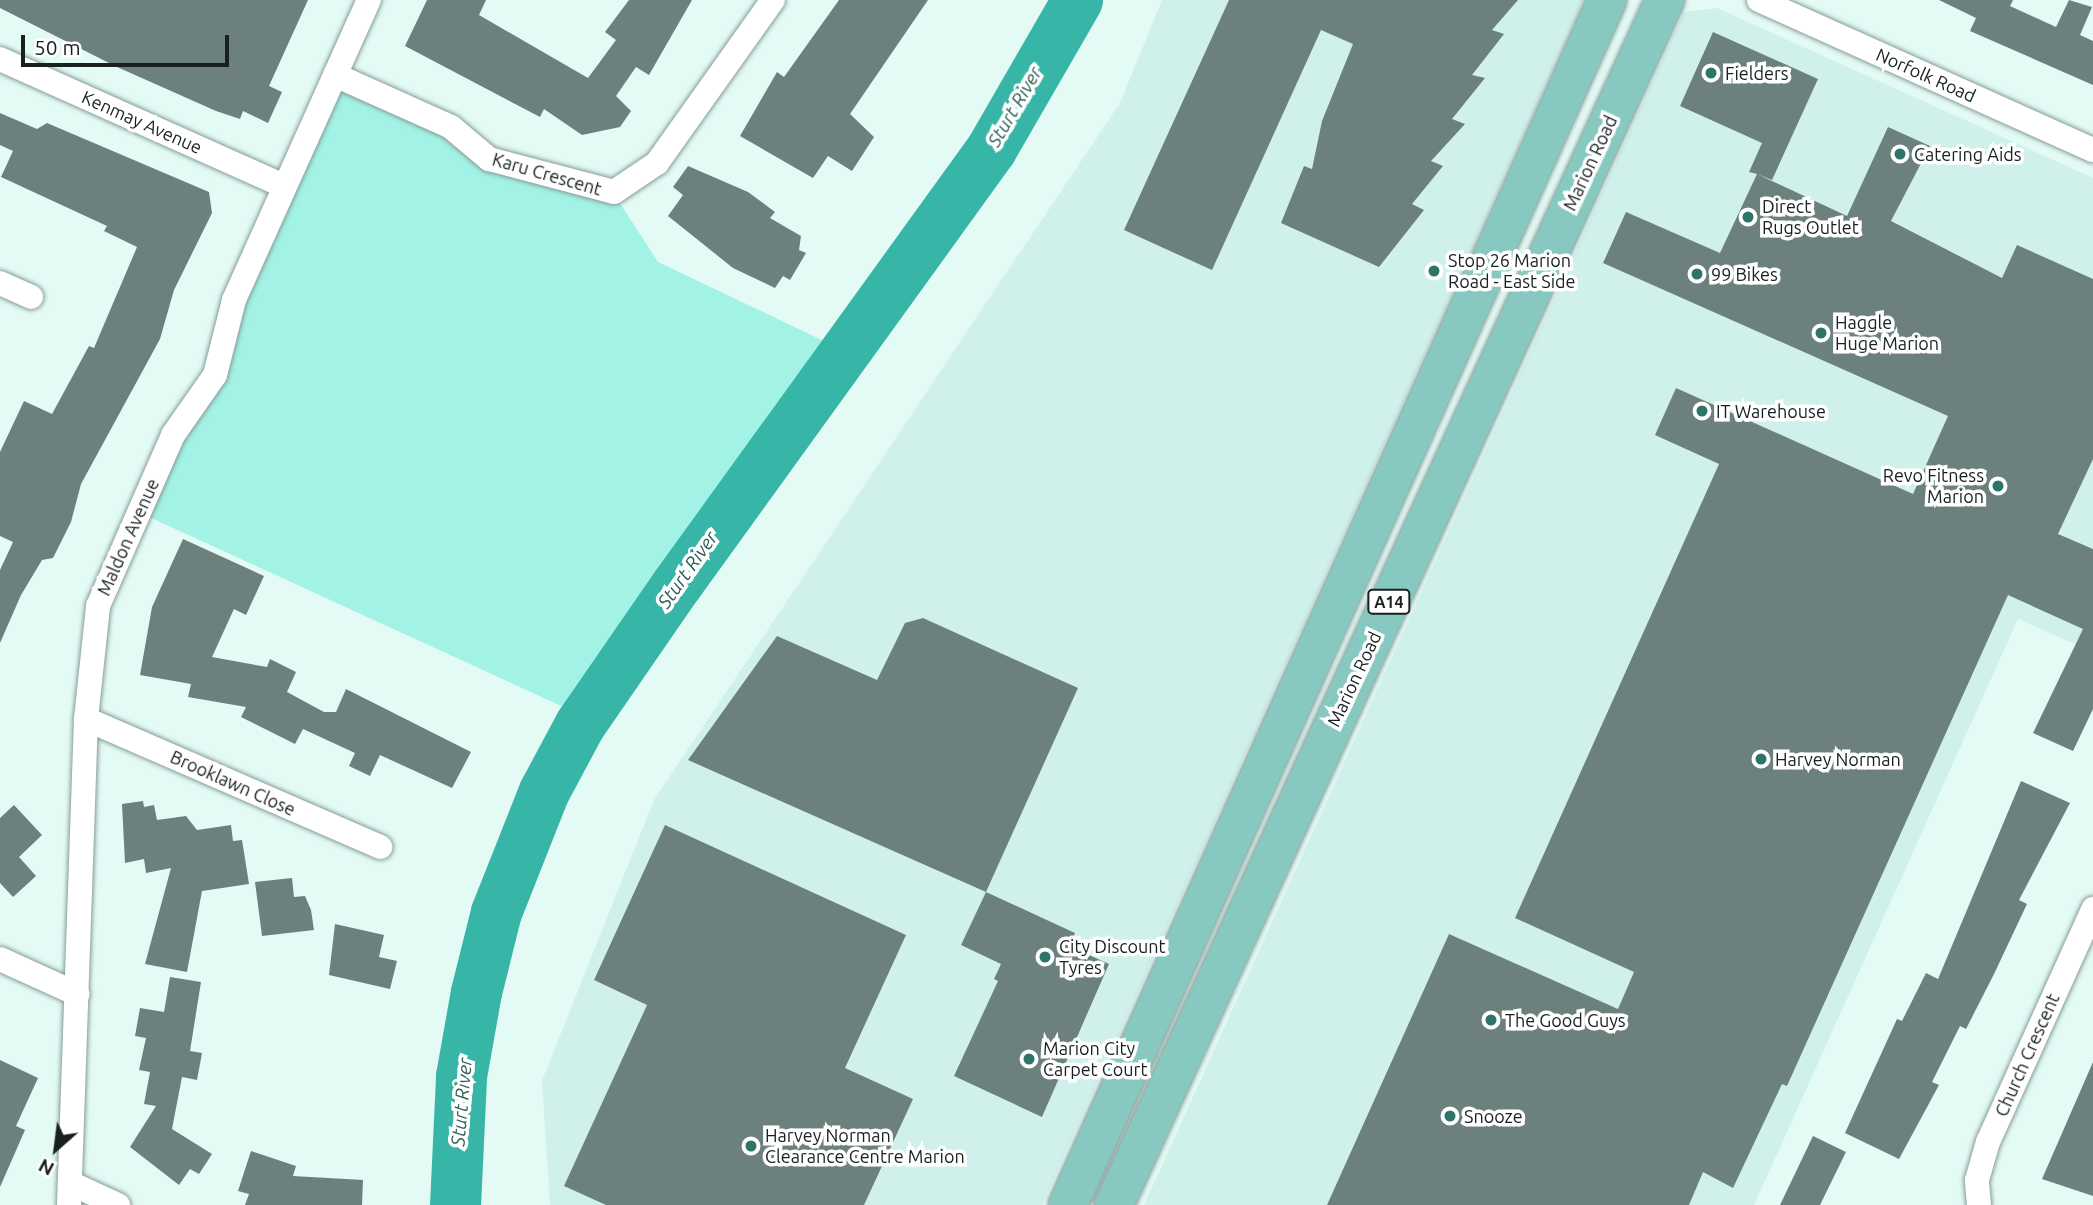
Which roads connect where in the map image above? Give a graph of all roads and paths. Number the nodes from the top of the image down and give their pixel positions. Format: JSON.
{"nodes":[{"id":1,"x":369,"y":0,"type":"edge"},
{"id":2,"x":773,"y":0,"type":"edge"},
{"id":3,"x":1607,"y":0,"type":"edge"},
{"id":4,"x":1665,"y":0,"type":"edge"},
{"id":5,"x":1759,"y":0,"type":"edge"},
{"id":6,"x":0,"y":59,"type":"edge"},
{"id":7,"x":335,"y":75,"type":"junction"},
{"id":8,"x":2093,"y":150,"type":"edge"},
{"id":9,"x":284,"y":186,"type":"junction"},
{"id":10,"x":0,"y":282,"type":"edge"},
{"id":11,"x":31,"y":297,"type":"dead end"},
{"id":12,"x":86,"y":719,"type":"junction"},
{"id":13,"x":380,"y":847,"type":"dead end"},
{"id":14,"x":2093,"y":909,"type":"edge"},
{"id":15,"x":0,"y":959,"type":"edge"},
{"id":16,"x":77,"y":994,"type":"junction"},
{"id":17,"x":69,"y":1194,"type":"edge"},
{"id":18,"x":118,"y":1205,"type":"edge"},
{"id":19,"x":1068,"y":1205,"type":"edge"},
{"id":20,"x":1114,"y":1205,"type":"edge"},
{"id":21,"x":1979,"y":1205,"type":"edge"}],
"edges":[{"from":1,"to":7,"type":"street","name":"Maldon Avenue"},
{"from":2,"to":7,"type":"street","name":"Karu Crescent"},
{"from":3,"to":19,"type":"main road","number":"A14"},
{"from":4,"to":20,"type":"main road","name":"Marion Road","number":"A14"},
{"from":5,"to":8,"type":"street","name":"Norfolk Road"},
{"from":6,"to":9,"type":"street","name":"Kenmay Avenue"},
{"from":7,"to":9,"type":"street","name":"Maldon Avenue"},
{"from":9,"to":12,"type":"street","name":"Maldon Avenue"},
{"from":10,"to":11,"type":"street"},
{"from":12,"to":13,"type":"street","name":"Brooklawn Close"},
{"from":12,"to":16,"type":"street","name":"Maldon Avenue"},
{"from":14,"to":21,"type":"street","name":"Church Crescent"},
{"from":15,"to":16,"type":"street"},
{"from":16,"to":17,"type":"street","name":"Maldon Avenue"},
{"from":17,"to":18,"type":"street"}]}
